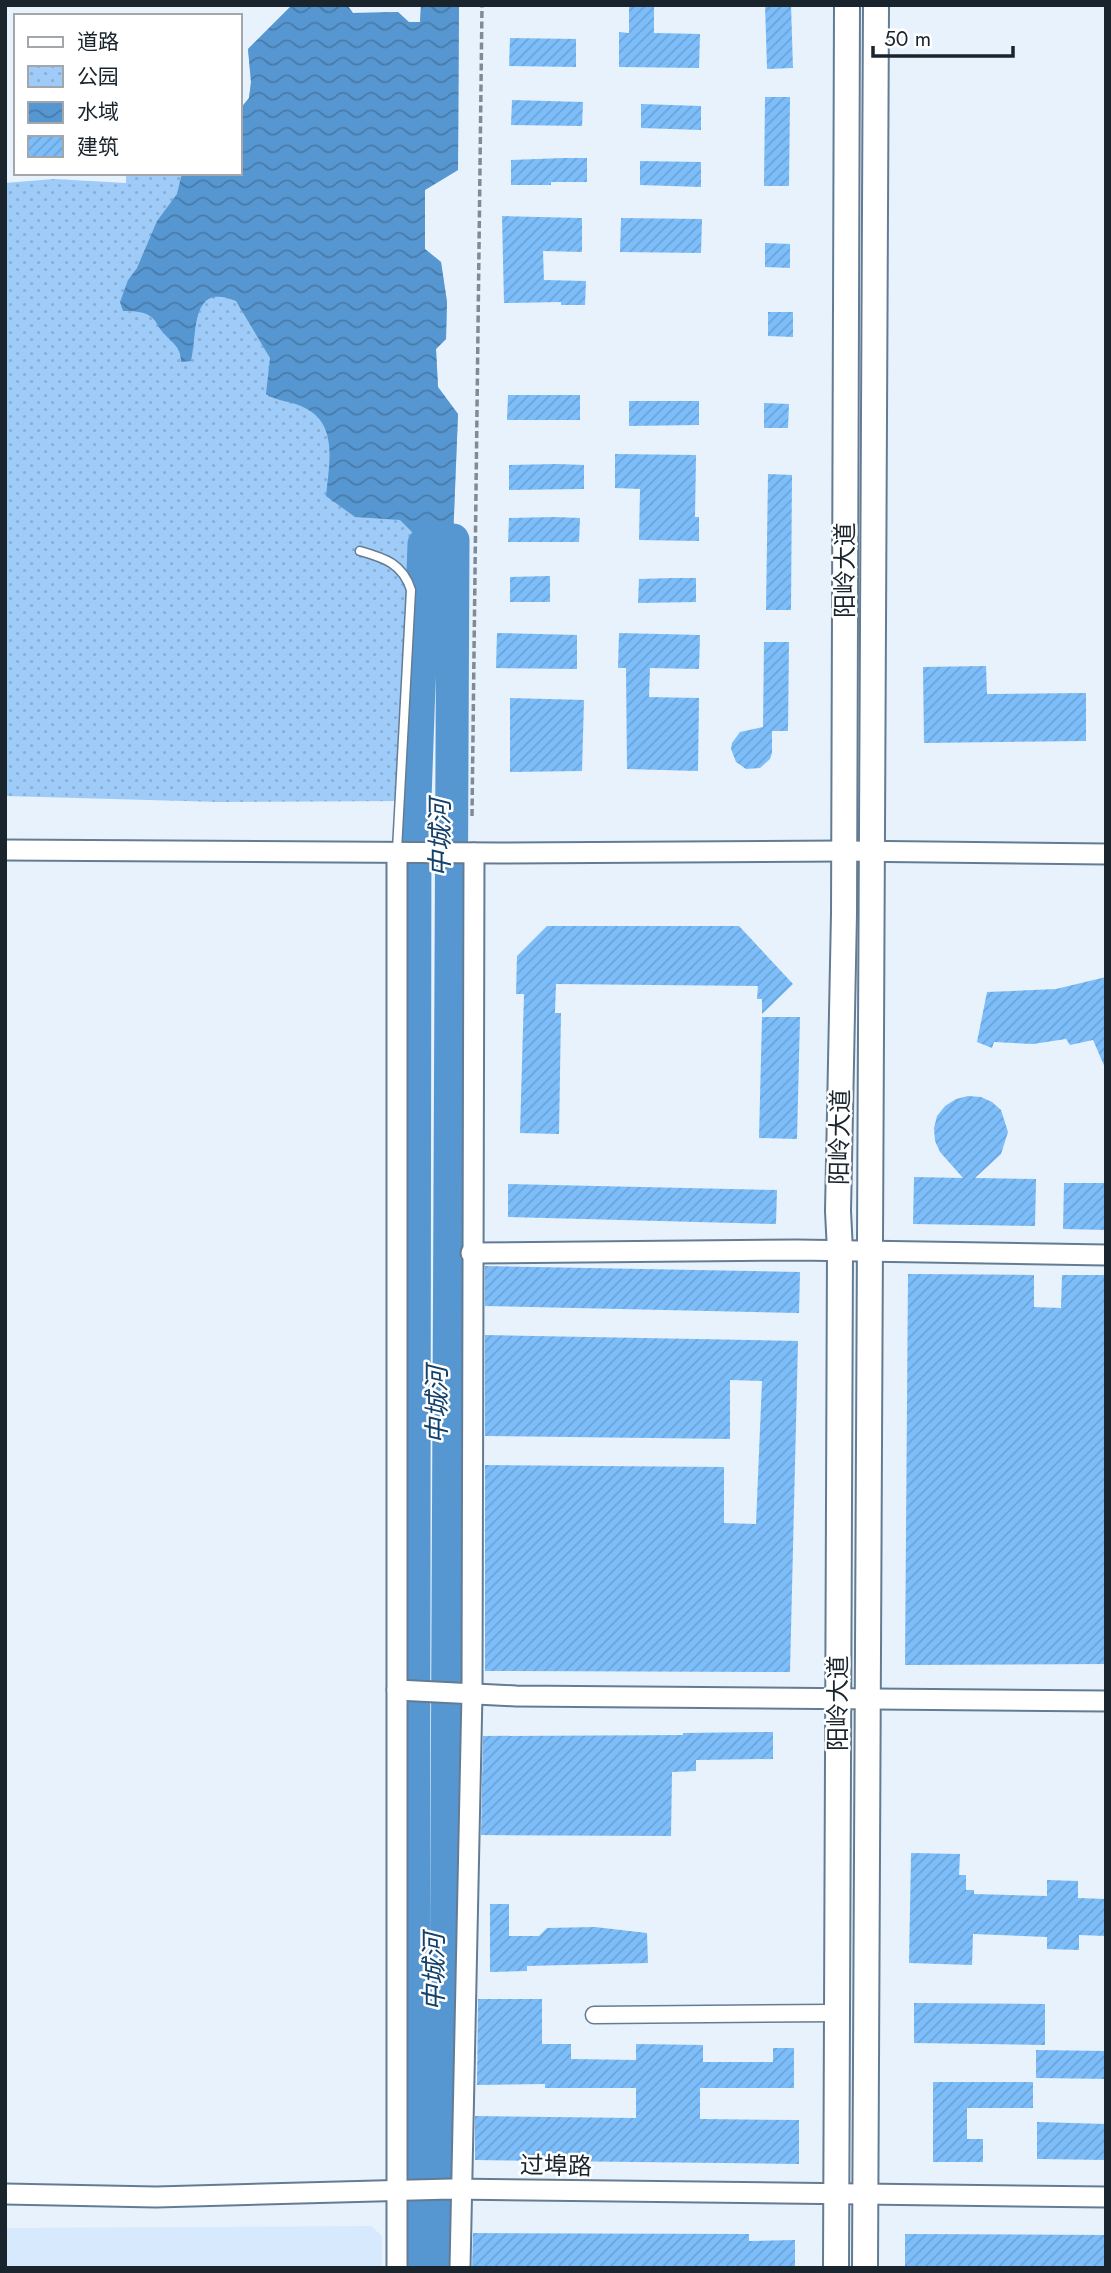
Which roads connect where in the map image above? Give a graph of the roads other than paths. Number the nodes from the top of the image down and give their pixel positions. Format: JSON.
{"nodes":[{"id":1,"x":847,"y":5,"type":"edge"},
{"id":2,"x":876,"y":5,"type":"edge"},
{"id":3,"x":360,"y":551,"type":"dead end"},
{"id":4,"x":5,"y":850,"type":"edge"},
{"id":5,"x":844,"y":851,"type":"junction"},
{"id":6,"x":871,"y":851,"type":"junction"},
{"id":7,"x":405,"y":853,"type":"junction"},
{"id":8,"x":466,"y":853,"type":"junction"},
{"id":9,"x":1106,"y":854,"type":"edge"},
{"id":10,"x":840,"y":1251,"type":"junction"},
{"id":11,"x":871,"y":1251,"type":"junction"},
{"id":12,"x":471,"y":1253,"type":"junction"},
{"id":13,"x":1106,"y":1255,"type":"edge"},
{"id":14,"x":404,"y":1690,"type":"junction"},
{"id":15,"x":472,"y":1693,"type":"junction"},
{"id":16,"x":838,"y":1700,"type":"junction"},
{"id":17,"x":867,"y":1701,"type":"junction"},
{"id":18,"x":1106,"y":1701,"type":"edge"},
{"id":19,"x":835,"y":2013,"type":"junction"},
{"id":20,"x":594,"y":2015,"type":"dead end"},
{"id":21,"x":403,"y":2190,"type":"junction"},
{"id":22,"x":456,"y":2190,"type":"junction"},
{"id":23,"x":837,"y":2193,"type":"junction"},
{"id":24,"x":866,"y":2193,"type":"junction"},
{"id":25,"x":5,"y":2194,"type":"edge"},
{"id":26,"x":1106,"y":2197,"type":"edge"},
{"id":27,"x":397,"y":2268,"type":"edge"},
{"id":28,"x":460,"y":2268,"type":"edge"},
{"id":29,"x":836,"y":2268,"type":"edge"},
{"id":30,"x":865,"y":2268,"type":"edge"}],
"edges":[{"from":1,"to":5,"type":"main road","name":"阳岭大道"},
{"from":2,"to":6,"type":"main road","name":"阳岭大道"},
{"from":3,"to":7,"type":"lane"},
{"from":4,"to":7,"type":"street"},
{"from":5,"to":6,"type":"street"},
{"from":5,"to":8,"type":"street"},
{"from":5,"to":10,"type":"main road","name":"阳岭大道"},
{"from":6,"to":9,"type":"street"},
{"from":6,"to":11,"type":"main road","name":"阳岭大道"},
{"from":7,"to":8,"type":"street"},
{"from":7,"to":14,"type":"street"},
{"from":8,"to":12,"type":"street"},
{"from":10,"to":11,"type":"street"},
{"from":10,"to":12,"type":"street"},
{"from":10,"to":16,"type":"main road","name":"阳岭大道"},
{"from":11,"to":13,"type":"street"},
{"from":11,"to":17,"type":"main road","name":"阳岭大道"},
{"from":12,"to":15,"type":"street"},
{"from":14,"to":15,"type":"street"},
{"from":14,"to":21,"type":"street"},
{"from":15,"to":16,"type":"street"},
{"from":15,"to":22,"type":"street"},
{"from":16,"to":17,"type":"street"},
{"from":16,"to":19,"type":"main road","name":"阳岭大道"},
{"from":17,"to":18,"type":"street"},
{"from":17,"to":24,"type":"main road","name":"阳岭大道"},
{"from":19,"to":20,"type":"street"},
{"from":19,"to":23,"type":"main road","name":"阳岭大道"},
{"from":21,"to":22,"type":"street","name":"过埠路"},
{"from":21,"to":25,"type":"street","name":"过埠路"},
{"from":21,"to":27,"type":"street"},
{"from":22,"to":23,"type":"street","name":"过埠路"},
{"from":22,"to":28,"type":"street"},
{"from":23,"to":24,"type":"street","name":"过埠路"},
{"from":23,"to":29,"type":"main road","name":"阳岭大道"},
{"from":24,"to":26,"type":"street","name":"过埠路"},
{"from":24,"to":30,"type":"main road","name":"阳岭大道"}]}
